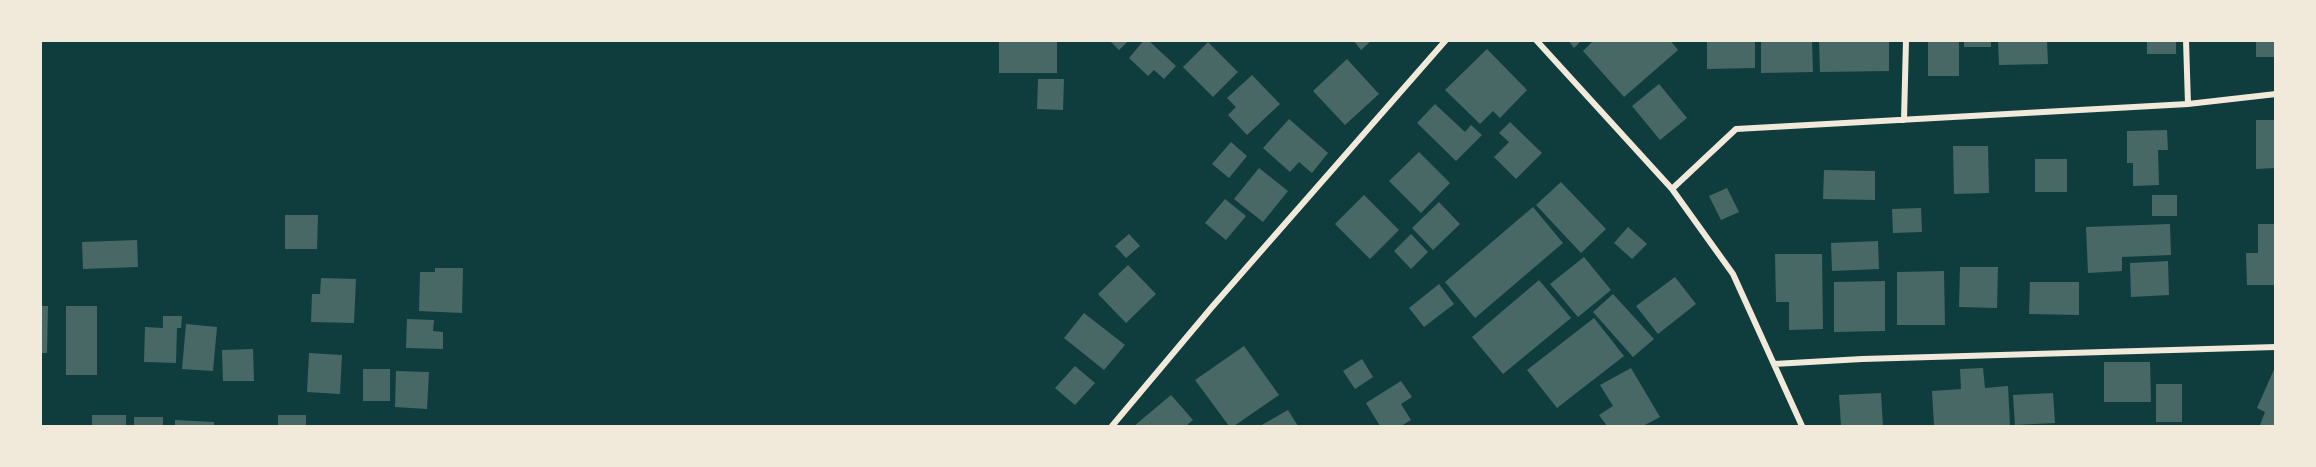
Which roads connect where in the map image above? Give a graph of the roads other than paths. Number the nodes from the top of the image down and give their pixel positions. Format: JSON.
{"nodes":[{"id":1,"x":1446,"y":40,"type":"edge"},
{"id":2,"x":1536,"y":40,"type":"edge"},
{"id":3,"x":1906,"y":40,"type":"edge"},
{"id":4,"x":2186,"y":40,"type":"edge"},
{"id":5,"x":2276,"y":94,"type":"edge"},
{"id":6,"x":2188,"y":104,"type":"junction"},
{"id":7,"x":1904,"y":120,"type":"junction"},
{"id":8,"x":1672,"y":189,"type":"junction"},
{"id":9,"x":2276,"y":347,"type":"edge"},
{"id":10,"x":1774,"y":364,"type":"junction"},
{"id":11,"x":1112,"y":426,"type":"edge"},
{"id":12,"x":1800,"y":426,"type":"edge"}],
"edges":[{"from":1,"to":11,"type":"street"},
{"from":2,"to":8,"type":"street"},
{"from":3,"to":7,"type":"street"},
{"from":4,"to":6,"type":"street"},
{"from":5,"to":6,"type":"street"},
{"from":6,"to":7,"type":"street"},
{"from":7,"to":8,"type":"street"},
{"from":8,"to":10,"type":"street"},
{"from":9,"to":10,"type":"street"},
{"from":10,"to":12,"type":"street"}]}
